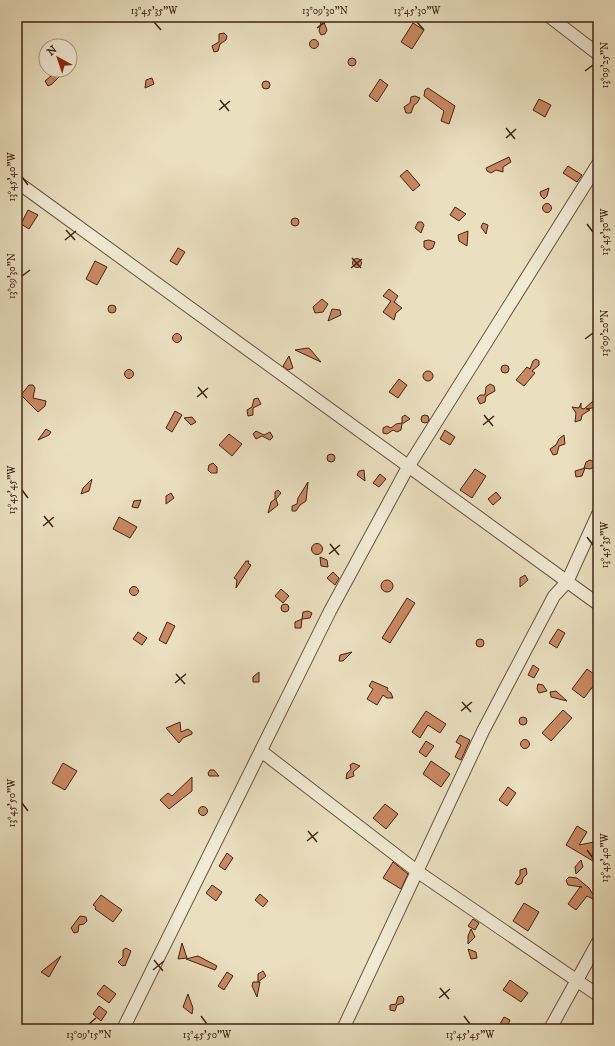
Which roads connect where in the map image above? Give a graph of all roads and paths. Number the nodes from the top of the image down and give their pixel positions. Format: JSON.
{"nodes":[{"id":1,"x":550,"y":17,"type":"edge"},
{"id":2,"x":598,"y":54,"type":"edge"},
{"id":3,"x":598,"y":164,"type":"edge"},
{"id":4,"x":17,"y":182,"type":"edge"},
{"id":5,"x":408,"y":467,"type":"junction"},
{"id":6,"x":598,"y":514,"type":"edge"},
{"id":7,"x":567,"y":582,"type":"junction"},
{"id":8,"x":598,"y":604,"type":"edge"},
{"id":9,"x":261,"y":751,"type":"junction"},
{"id":10,"x":418,"y":872,"type":"junction"},
{"id":11,"x":598,"y":942,"type":"edge"},
{"id":12,"x":578,"y":981,"type":"junction"},
{"id":13,"x":598,"y":995,"type":"edge"},
{"id":14,"x":123,"y":1029,"type":"edge"},
{"id":15,"x":343,"y":1029,"type":"edge"},
{"id":16,"x":550,"y":1029,"type":"edge"}],
"edges":[{"from":1,"to":2,"type":"street"},
{"from":3,"to":5,"type":"street"},
{"from":4,"to":5,"type":"street"},
{"from":5,"to":7,"type":"street"},
{"from":5,"to":9,"type":"street"},
{"from":6,"to":7,"type":"street"},
{"from":7,"to":8,"type":"street"},
{"from":7,"to":10,"type":"street"},
{"from":9,"to":10,"type":"street"},
{"from":9,"to":14,"type":"street"},
{"from":10,"to":12,"type":"street"},
{"from":10,"to":15,"type":"street"},
{"from":11,"to":12,"type":"street"},
{"from":12,"to":13,"type":"street"},
{"from":12,"to":16,"type":"street"}]}
